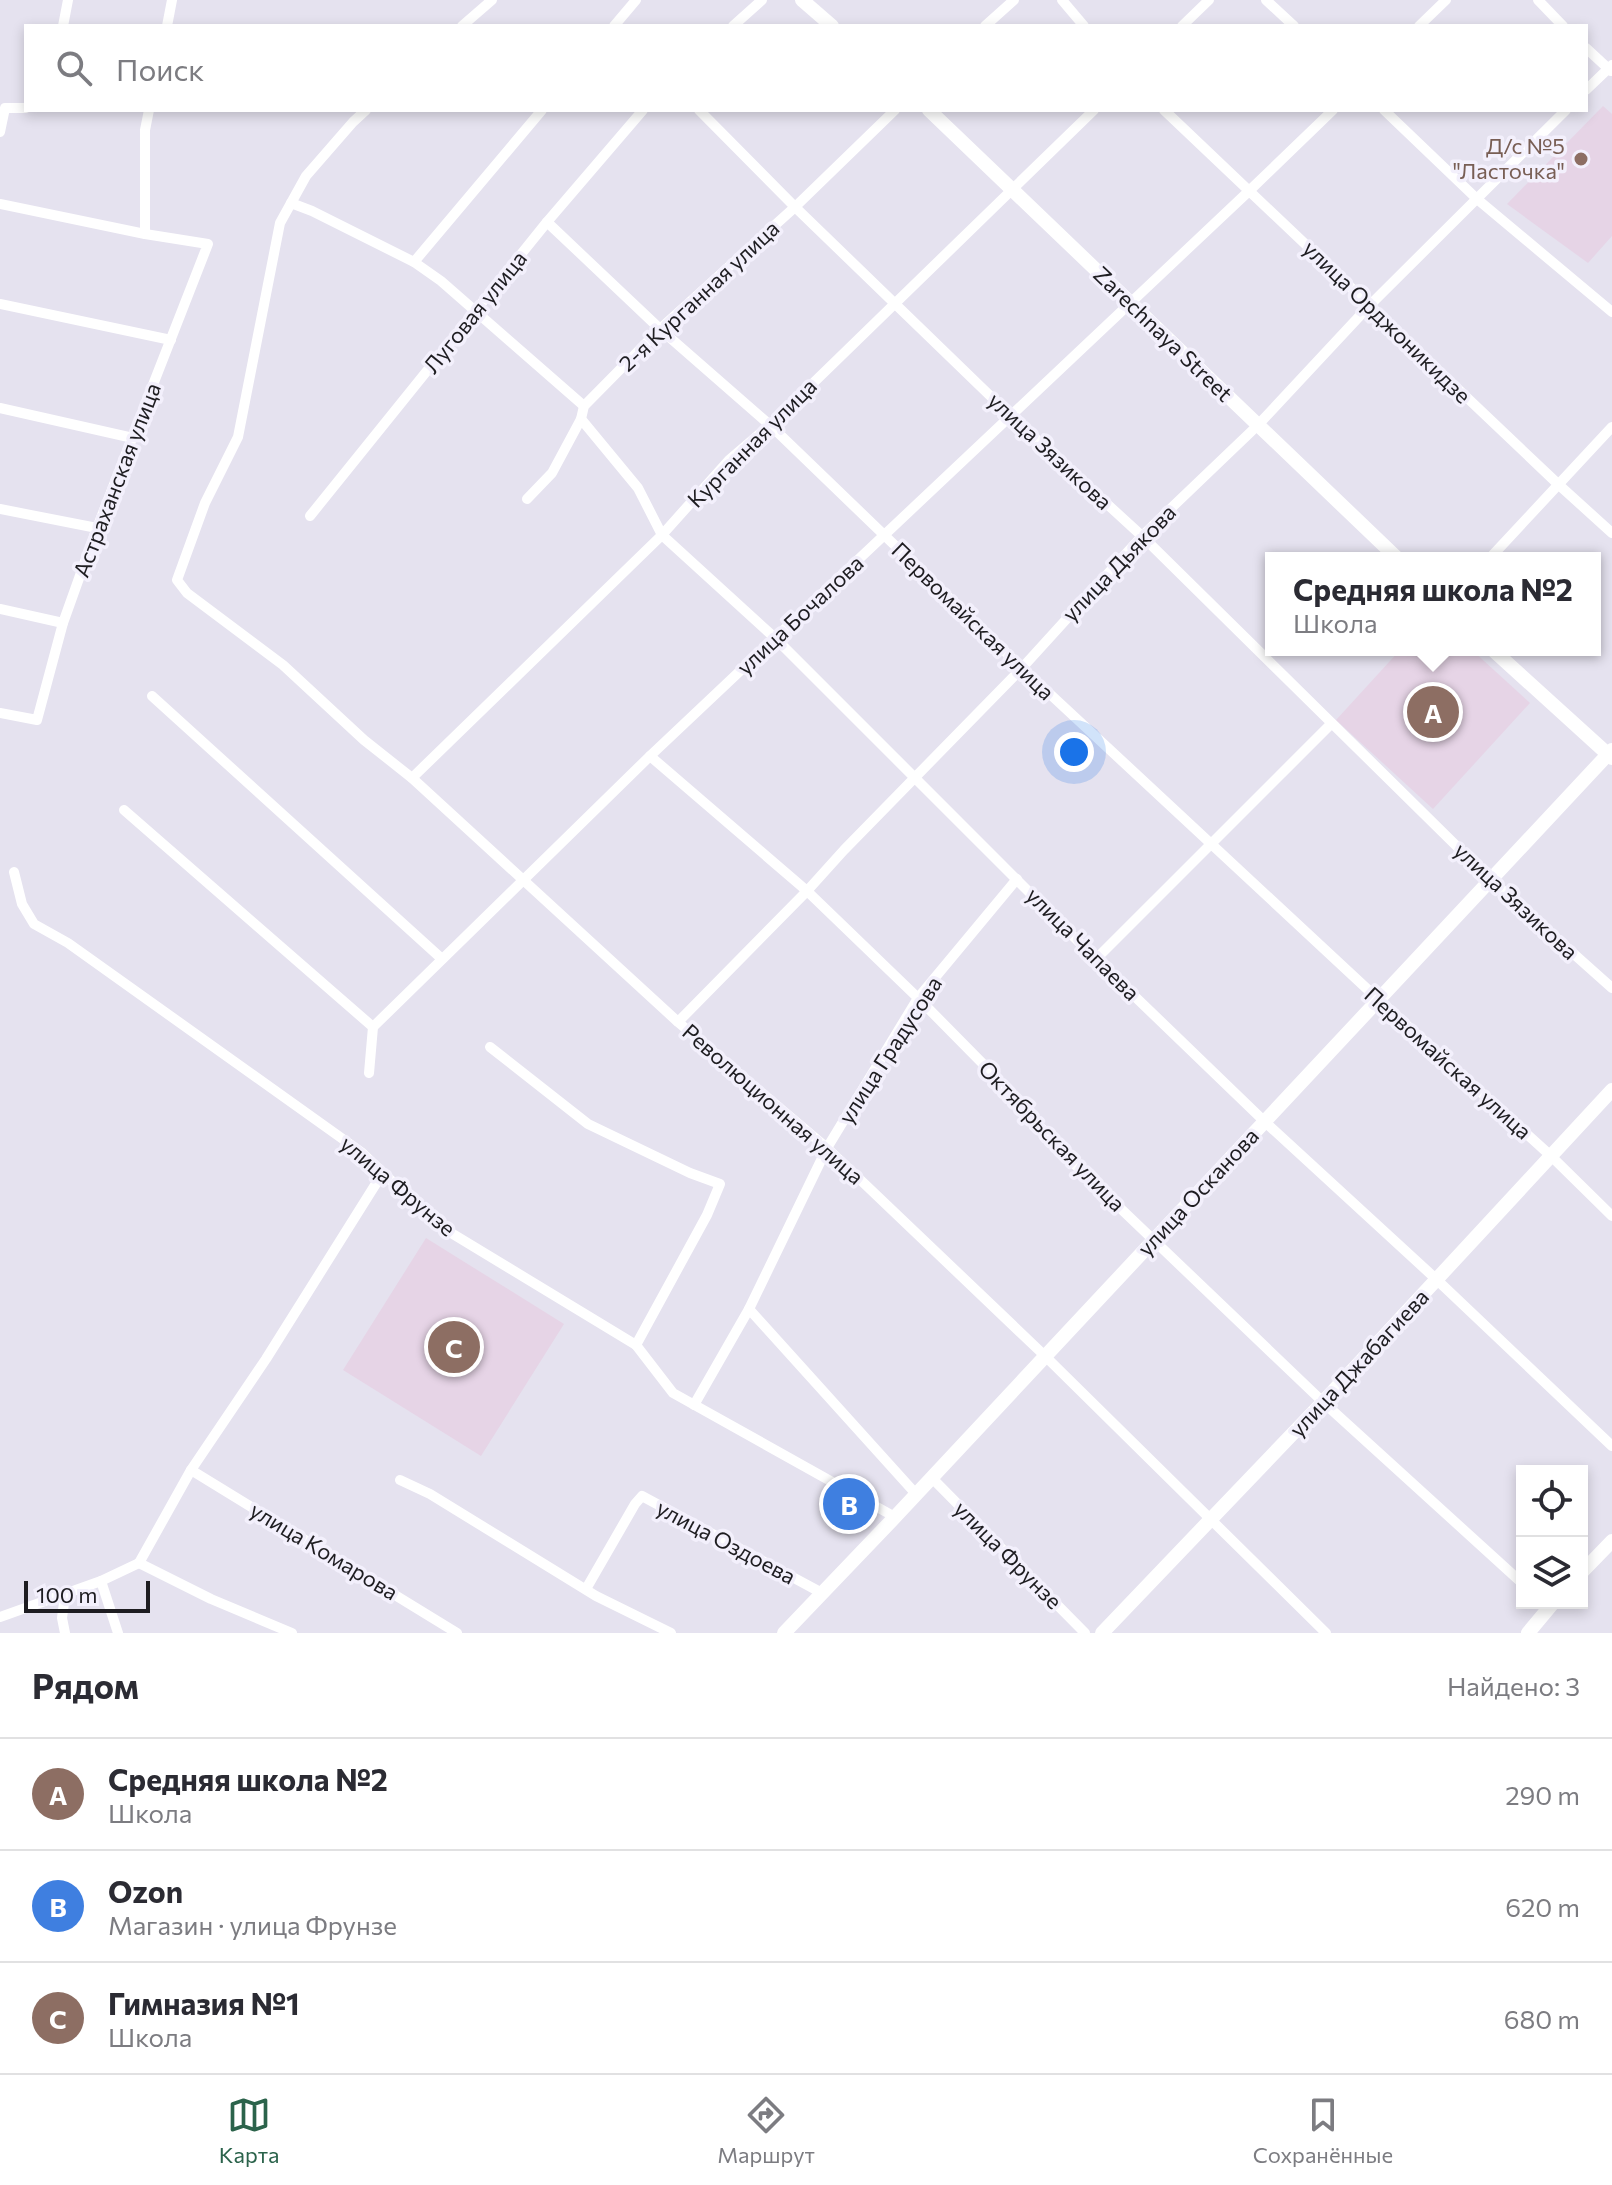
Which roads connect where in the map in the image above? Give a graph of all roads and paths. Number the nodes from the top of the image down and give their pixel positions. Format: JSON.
{"nodes":[{"id":1,"x":68,"y":0,"type":"edge"},
{"id":2,"x":172,"y":0,"type":"edge"},
{"id":3,"x":492,"y":0,"type":"edge"},
{"id":4,"x":636,"y":0,"type":"edge"},
{"id":5,"x":762,"y":0,"type":"edge"},
{"id":6,"x":802,"y":0,"type":"edge"},
{"id":7,"x":1014,"y":0,"type":"edge"},
{"id":8,"x":1062,"y":0,"type":"edge"},
{"id":9,"x":1209,"y":0,"type":"edge"},
{"id":10,"x":1266,"y":0,"type":"edge"},
{"id":11,"x":1446,"y":0,"type":"edge"},
{"id":12,"x":1538,"y":0,"type":"edge"},
{"id":13,"x":63,"y":24,"type":"edge"},
{"id":14,"x":167,"y":24,"type":"edge"},
{"id":15,"x":464,"y":24,"type":"edge"},
{"id":16,"x":618,"y":24,"type":"edge"},
{"id":17,"x":735,"y":24,"type":"edge"},
{"id":18,"x":830,"y":24,"type":"edge"},
{"id":19,"x":987,"y":24,"type":"edge"},
{"id":20,"x":1082,"y":24,"type":"edge"},
{"id":21,"x":1184,"y":24,"type":"edge"},
{"id":22,"x":1292,"y":24,"type":"edge"},
{"id":23,"x":1421,"y":24,"type":"edge"},
{"id":24,"x":1561,"y":24,"type":"edge"},
{"id":25,"x":1588,"y":50,"type":"edge"},
{"id":26,"x":1611,"y":69,"type":"edge"},
{"id":27,"x":1588,"y":88,"type":"edge"},
{"id":28,"x":24,"y":108,"type":"edge"},
{"id":29,"x":149,"y":112,"type":"edge"},
{"id":30,"x":364,"y":112,"type":"edge"},
{"id":31,"x":540,"y":112,"type":"edge"},
{"id":32,"x":641,"y":112,"type":"edge"},
{"id":33,"x":701,"y":112,"type":"edge"},
{"id":34,"x":893,"y":112,"type":"edge"},
{"id":35,"x":931,"y":112,"type":"edge"},
{"id":36,"x":1092,"y":112,"type":"edge"},
{"id":37,"x":1166,"y":112,"type":"edge"},
{"id":38,"x":1331,"y":112,"type":"edge"},
{"id":39,"x":1386,"y":112,"type":"edge"},
{"id":40,"x":1564,"y":112,"type":"edge"},
{"id":41,"x":0,"y":132,"type":"edge"},
{"id":42,"x":1011,"y":189,"type":"junction"},
{"id":43,"x":1249,"y":191,"type":"junction"},
{"id":44,"x":1477,"y":199,"type":"junction"},
{"id":45,"x":291,"y":203,"type":"junction"},
{"id":46,"x":0,"y":204,"type":"edge"},
{"id":47,"x":795,"y":207,"type":"junction"},
{"id":48,"x":547,"y":222,"type":"junction"},
{"id":49,"x":145,"y":234,"type":"junction"},
{"id":50,"x":414,"y":262,"type":"junction"},
{"id":51,"x":895,"y":303,"type":"junction"},
{"id":52,"x":1130,"y":303,"type":"junction"},
{"id":53,"x":0,"y":304,"type":"edge"},
{"id":54,"x":1369,"y":306,"type":"junction"},
{"id":55,"x":475,"y":312,"type":"junction"},
{"id":56,"x":1612,"y":312,"type":"edge"},
{"id":57,"x":660,"y":329,"type":"junction"},
{"id":58,"x":171,"y":340,"type":"junction"},
{"id":59,"x":584,"y":406,"type":"junction"},
{"id":60,"x":0,"y":408,"type":"edge"},
{"id":61,"x":1011,"y":416,"type":"junction"},
{"id":62,"x":581,"y":419,"type":"junction"},
{"id":63,"x":770,"y":425,"type":"junction"},
{"id":64,"x":1258,"y":425,"type":"junction"},
{"id":65,"x":1612,"y":427,"type":"edge"},
{"id":66,"x":133,"y":438,"type":"junction"},
{"id":67,"x":1559,"y":485,"type":"junction"},
{"id":68,"x":527,"y":499,"type":"dead end"},
{"id":69,"x":0,"y":509,"type":"edge"},
{"id":70,"x":310,"y":516,"type":"dead end"},
{"id":71,"x":97,"y":528,"type":"junction"},
{"id":72,"x":1612,"y":533,"type":"edge"},
{"id":73,"x":662,"y":535,"type":"junction"},
{"id":74,"x":884,"y":536,"type":"junction"},
{"id":75,"x":1142,"y":536,"type":"junction"},
{"id":76,"x":1391,"y":552,"type":"edge"},
{"id":77,"x":1496,"y":552,"type":"edge"},
{"id":78,"x":0,"y":609,"type":"edge"},
{"id":79,"x":63,"y":623,"type":"junction"},
{"id":80,"x":775,"y":638,"type":"junction"},
{"id":81,"x":1500,"y":656,"type":"edge"},
{"id":82,"x":1022,"y":668,"type":"junction"},
{"id":83,"x":152,"y":696,"type":"dead end"},
{"id":84,"x":0,"y":713,"type":"edge"},
{"id":85,"x":1331,"y":724,"type":"junction"},
{"id":86,"x":1611,"y":754,"type":"edge"},
{"id":87,"x":650,"y":756,"type":"junction"},
{"id":88,"x":915,"y":777,"type":"junction"},
{"id":89,"x":412,"y":778,"type":"junction"},
{"id":90,"x":124,"y":810,"type":"dead end"},
{"id":91,"x":1210,"y":844,"type":"junction"},
{"id":92,"x":14,"y":872,"type":"dead end"},
{"id":93,"x":1017,"y":879,"type":"junction"},
{"id":94,"x":523,"y":880,"type":"junction"},
{"id":95,"x":1491,"y":880,"type":"junction"},
{"id":96,"x":807,"y":891,"type":"junction"},
{"id":97,"x":442,"y":959,"type":"junction"},
{"id":98,"x":1096,"y":959,"type":"junction"},
{"id":99,"x":1612,"y":988,"type":"edge"},
{"id":100,"x":918,"y":998,"type":"junction"},
{"id":101,"x":1379,"y":1000,"type":"junction"},
{"id":102,"x":678,"y":1022,"type":"junction"},
{"id":103,"x":373,"y":1027,"type":"junction"},
{"id":104,"x":490,"y":1047,"type":"dead end"},
{"id":105,"x":369,"y":1073,"type":"dead end"},
{"id":106,"x":1612,"y":1090,"type":"edge"},
{"id":107,"x":1264,"y":1121,"type":"junction"},
{"id":108,"x":827,"y":1148,"type":"junction"},
{"id":109,"x":1551,"y":1156,"type":"junction"},
{"id":110,"x":382,"y":1174,"type":"junction"},
{"id":111,"x":1612,"y":1216,"type":"edge"},
{"id":112,"x":1154,"y":1239,"type":"junction"},
{"id":113,"x":1436,"y":1279,"type":"junction"},
{"id":114,"x":749,"y":1309,"type":"junction"},
{"id":115,"x":636,"y":1345,"type":"junction"},
{"id":116,"x":1045,"y":1356,"type":"junction"},
{"id":117,"x":1323,"y":1402,"type":"junction"},
{"id":118,"x":694,"y":1405,"type":"junction"},
{"id":119,"x":1612,"y":1446,"type":"edge"},
{"id":120,"x":191,"y":1470,"type":"junction"},
{"id":121,"x":931,"y":1477,"type":"junction"},
{"id":122,"x":400,"y":1480,"type":"dead end"},
{"id":123,"x":916,"y":1494,"type":"junction"},
{"id":124,"x":895,"y":1517,"type":"junction"},
{"id":125,"x":1211,"y":1520,"type":"junction"},
{"id":126,"x":1612,"y":1541,"type":"edge"},
{"id":127,"x":139,"y":1563,"type":"junction"},
{"id":128,"x":1588,"y":1566,"type":"edge"},
{"id":129,"x":1516,"y":1578,"type":"edge"},
{"id":130,"x":101,"y":1581,"type":"junction"},
{"id":131,"x":586,"y":1589,"type":"junction"},
{"id":132,"x":822,"y":1593,"type":"junction"},
{"id":133,"x":65,"y":1595,"type":"junction"},
{"id":134,"x":1545,"y":1609,"type":"edge"},
{"id":135,"x":0,"y":1617,"type":"edge"},
{"id":136,"x":792,"y":1630,"type":"edge"},
{"id":137,"x":65,"y":1633,"type":"edge"},
{"id":138,"x":118,"y":1633,"type":"edge"},
{"id":139,"x":292,"y":1633,"type":"edge"},
{"id":140,"x":457,"y":1633,"type":"edge"},
{"id":141,"x":671,"y":1633,"type":"edge"},
{"id":142,"x":1085,"y":1633,"type":"edge"},
{"id":143,"x":1102,"y":1633,"type":"edge"},
{"id":144,"x":1326,"y":1633,"type":"edge"},
{"id":145,"x":1528,"y":1633,"type":"edge"}],
"edges":[{"from":1,"to":13,"type":"street"},
{"from":2,"to":14,"type":"street"},
{"from":3,"to":15,"type":"street"},
{"from":4,"to":16,"type":"street"},
{"from":5,"to":17,"type":"street"},
{"from":6,"to":18,"type":"main road"},
{"from":7,"to":19,"type":"street"},
{"from":8,"to":20,"type":"street"},
{"from":9,"to":21,"type":"street"},
{"from":10,"to":22,"type":"street"},
{"from":11,"to":23,"type":"street"},
{"from":12,"to":24,"type":"street"},
{"from":25,"to":26,"type":"street"},
{"from":26,"to":27,"type":"street"},
{"from":28,"to":41,"type":"street"},
{"from":29,"to":49,"type":"street"},
{"from":30,"to":45,"type":"street"},
{"from":31,"to":50,"type":"street"},
{"from":32,"to":48,"type":"street","name":"Луговая улица"},
{"from":33,"to":47,"type":"street","name":"улица Зязикова"},
{"from":34,"to":47,"type":"street","name":"2-я Курганная улица"},
{"from":35,"to":42,"type":"main road","name":"Zarechnaya Street"},
{"from":36,"to":42,"type":"street","name":"Курганная улица"},
{"from":37,"to":43,"type":"street","name":"улица Орджоникидзе"},
{"from":38,"to":43,"type":"street","name":"улица Бочалова"},
{"from":39,"to":44,"type":"street"},
{"from":40,"to":44,"type":"street","name":"улица Дьякова"},
{"from":42,"to":51,"type":"street","name":"Курганная улица"},
{"from":42,"to":52,"type":"main road","name":"Zarechnaya Street"},
{"from":43,"to":52,"type":"street","name":"улица Бочалова"},
{"from":43,"to":54,"type":"street","name":"улица Орджоникидзе"},
{"from":44,"to":54,"type":"street","name":"улица Дьякова"},
{"from":44,"to":56,"type":"street"},
{"from":45,"to":50,"type":"street"},
{"from":45,"to":89,"type":"street","name":"Революционная улица"},
{"from":46,"to":49,"type":"street"},
{"from":47,"to":51,"type":"street","name":"улица Зязикова"},
{"from":47,"to":57,"type":"street","name":"2-я Курганная улица"},
{"from":48,"to":55,"type":"street","name":"Луговая улица"},
{"from":48,"to":57,"type":"street","name":"Первомайская улица"},
{"from":49,"to":58,"type":"street","name":"Астраханская улица"},
{"from":50,"to":55,"type":"street"},
{"from":51,"to":61,"type":"street","name":"улица Зязикова"},
{"from":51,"to":63,"type":"street","name":"Курганная улица"},
{"from":52,"to":61,"type":"street","name":"улица Бочалова"},
{"from":52,"to":64,"type":"main road","name":"Zarechnaya Street"},
{"from":53,"to":58,"type":"street"},
{"from":54,"to":64,"type":"street","name":"улица Дьякова"},
{"from":54,"to":67,"type":"street","name":"улица Орджоникидзе"},
{"from":55,"to":59,"type":"street"},
{"from":55,"to":70,"type":"street","name":"Луговая улица"},
{"from":57,"to":59,"type":"street","name":"2-я Курганная улица"},
{"from":57,"to":63,"type":"street","name":"Первомайская улица"},
{"from":58,"to":66,"type":"street","name":"Астраханская улица"},
{"from":59,"to":62,"type":"street"},
{"from":60,"to":66,"type":"street"},
{"from":61,"to":74,"type":"street","name":"улица Бочалова"},
{"from":61,"to":75,"type":"street","name":"улица Зязикова"},
{"from":62,"to":68,"type":"street"},
{"from":62,"to":73,"type":"street","name":"улица Чапаева"},
{"from":63,"to":73,"type":"street","name":"Курганная улица"},
{"from":63,"to":74,"type":"street","name":"Первомайская улица"},
{"from":64,"to":75,"type":"street","name":"улица Дьякова"},
{"from":64,"to":76,"type":"main road","name":"Zarechnaya Street"},
{"from":65,"to":67,"type":"street"},
{"from":66,"to":71,"type":"street","name":"Астраханская улица"},
{"from":67,"to":72,"type":"street","name":"улица Орджоникидзе"},
{"from":67,"to":77,"type":"street"},
{"from":69,"to":71,"type":"street"},
{"from":71,"to":79,"type":"street","name":"Астраханская улица"},
{"from":73,"to":80,"type":"street","name":"улица Чапаева"},
{"from":73,"to":89,"type":"street","name":"Курганная улица"},
{"from":74,"to":80,"type":"street","name":"улица Бочалова"},
{"from":74,"to":82,"type":"street","name":"Первомайская улица"},
{"from":75,"to":82,"type":"street","name":"улица Дьякова"},
{"from":75,"to":85,"type":"street","name":"улица Зязикова"},
{"from":78,"to":79,"type":"street"},
{"from":79,"to":84,"type":"street","name":"Астраханская улица"},
{"from":80,"to":87,"type":"street","name":"улица Бочалова"},
{"from":80,"to":88,"type":"street","name":"улица Чапаева"},
{"from":81,"to":86,"type":"main road"},
{"from":82,"to":88,"type":"street","name":"улица Дьякова"},
{"from":82,"to":91,"type":"street","name":"Первомайская улица"},
{"from":83,"to":97,"type":"street"},
{"from":85,"to":91,"type":"street"},
{"from":85,"to":95,"type":"street","name":"улица Зязикова"},
{"from":86,"to":95,"type":"main road","name":"улица Осканова"},
{"from":87,"to":94,"type":"street","name":"улица Бочалова"},
{"from":87,"to":96,"type":"street","name":"Октябрьская улица"},
{"from":88,"to":93,"type":"street","name":"улица Чапаева"},
{"from":88,"to":96,"type":"street","name":"улица Дьякова"},
{"from":89,"to":94,"type":"street","name":"Революционная улица"},
{"from":90,"to":103,"type":"street"},
{"from":91,"to":98,"type":"street"},
{"from":91,"to":101,"type":"street","name":"Первомайская улица"},
{"from":92,"to":110,"type":"street","name":"улица Фрунзе"},
{"from":93,"to":98,"type":"street","name":"улица Чапаева"},
{"from":93,"to":100,"type":"street","name":"улица Градусова"},
{"from":94,"to":97,"type":"street","name":"улица Бочалова"},
{"from":94,"to":102,"type":"street","name":"Революционная улица"},
{"from":95,"to":99,"type":"street","name":"улица Зязикова"},
{"from":95,"to":101,"type":"main road","name":"улица Осканова"},
{"from":96,"to":100,"type":"street","name":"Октябрьская улица"},
{"from":96,"to":102,"type":"street","name":"улица Дьякова"},
{"from":97,"to":103,"type":"street","name":"улица Бочалова"},
{"from":98,"to":107,"type":"street","name":"улица Чапаева"},
{"from":100,"to":108,"type":"street","name":"улица Градусова"},
{"from":100,"to":112,"type":"street","name":"Октябрьская улица"},
{"from":101,"to":107,"type":"main road","name":"улица Осканова"},
{"from":101,"to":109,"type":"street","name":"Первомайская улица"},
{"from":102,"to":108,"type":"street","name":"Революционная улица"},
{"from":103,"to":105,"type":"street"},
{"from":104,"to":115,"type":"street"},
{"from":106,"to":109,"type":"main road","name":"улица Джабагиева"},
{"from":107,"to":112,"type":"main road","name":"улица Осканова"},
{"from":107,"to":113,"type":"street","name":"улица Чапаева"},
{"from":108,"to":114,"type":"street","name":"улица Градусова"},
{"from":108,"to":116,"type":"street","name":"Революционная улица"},
{"from":109,"to":111,"type":"street","name":"Первомайская улица"},
{"from":109,"to":113,"type":"main road","name":"улица Джабагиева"},
{"from":110,"to":115,"type":"street","name":"улица Фрунзе"},
{"from":110,"to":120,"type":"street"},
{"from":112,"to":116,"type":"main road","name":"улица Осканова"},
{"from":112,"to":117,"type":"street","name":"Октябрьская улица"},
{"from":113,"to":117,"type":"main road","name":"улица Джабагиева"},
{"from":113,"to":119,"type":"street","name":"улица Чапаева"},
{"from":114,"to":118,"type":"street","name":"улица Градусова"},
{"from":114,"to":123,"type":"street"},
{"from":115,"to":118,"type":"street","name":"улица Фрунзе"},
{"from":116,"to":121,"type":"main road","name":"улица Осканова"},
{"from":116,"to":125,"type":"street","name":"Революционная улица"},
{"from":117,"to":125,"type":"main road","name":"улица Джабагиева"},
{"from":117,"to":129,"type":"street","name":"Октябрьская улица"},
{"from":118,"to":124,"type":"street","name":"улица Фрунзе"},
{"from":120,"to":127,"type":"street"},
{"from":120,"to":140,"type":"street","name":"улица Комарова"},
{"from":121,"to":123,"type":"main road","name":"улица Осканова"},
{"from":121,"to":142,"type":"street","name":"улица Фрунзе"},
{"from":122,"to":131,"type":"street"},
{"from":123,"to":124,"type":"main road","name":"улица Осканова"},
{"from":124,"to":132,"type":"main road","name":"улица Осканова"},
{"from":125,"to":143,"type":"main road","name":"улица Джабагиева"},
{"from":125,"to":144,"type":"street","name":"Революционная улица"},
{"from":126,"to":128,"type":"main road"},
{"from":127,"to":130,"type":"street"},
{"from":127,"to":139,"type":"street"},
{"from":130,"to":133,"type":"street"},
{"from":130,"to":138,"type":"street"},
{"from":131,"to":132,"type":"street","name":"улица Оздоева"},
{"from":131,"to":141,"type":"street"},
{"from":132,"to":136,"type":"main road","name":"улица Осканова"},
{"from":133,"to":135,"type":"street"},
{"from":133,"to":137,"type":"street"},
{"from":134,"to":145,"type":"main road"}]}
